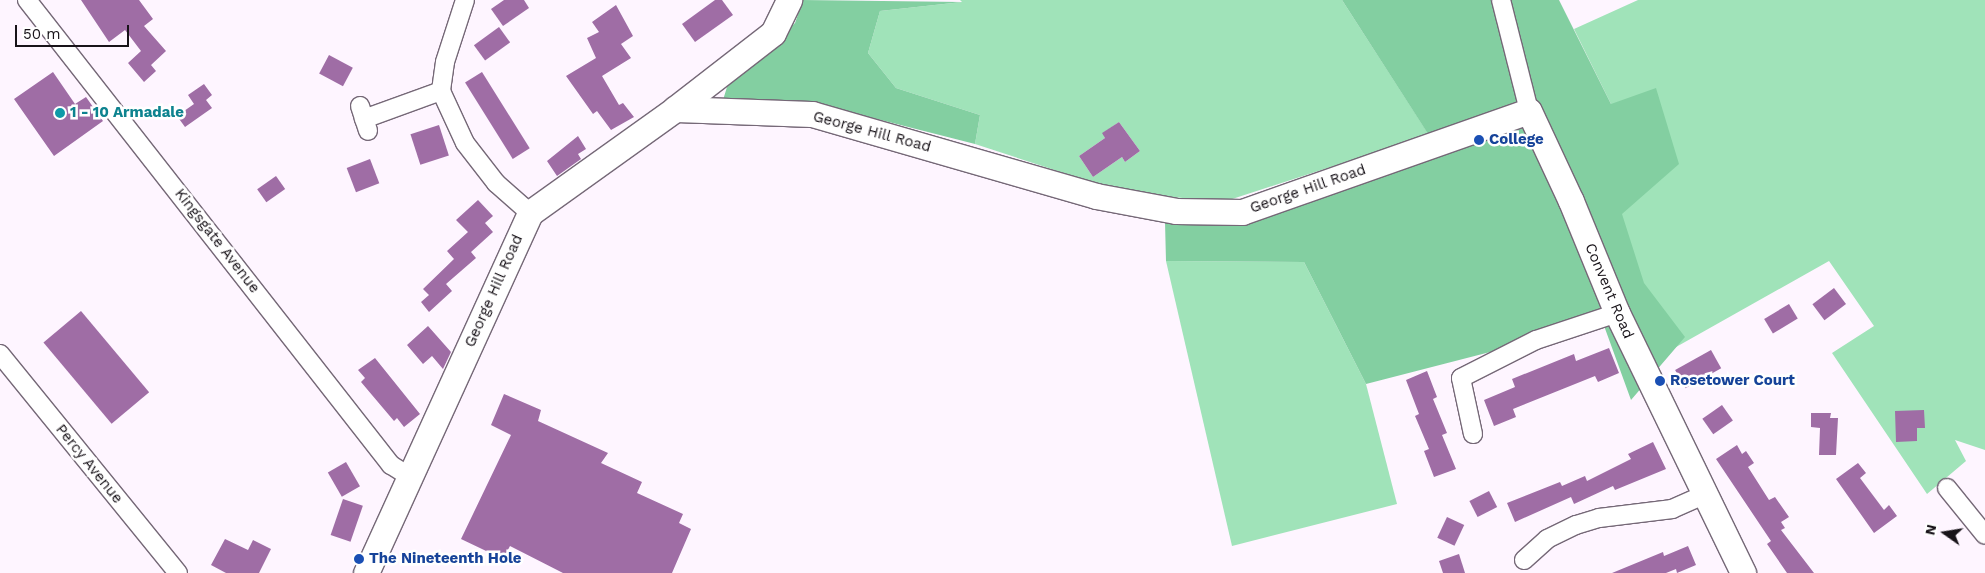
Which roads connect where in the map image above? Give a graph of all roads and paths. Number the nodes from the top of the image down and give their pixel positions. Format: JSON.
{"nodes":[{"id":1,"x":27,"y":0,"type":"edge"},
{"id":2,"x":465,"y":0,"type":"edge"},
{"id":3,"x":789,"y":0,"type":"edge"},
{"id":4,"x":1501,"y":0,"type":"edge"},
{"id":5,"x":441,"y":92,"type":"junction"},
{"id":6,"x":676,"y":108,"type":"junction"},
{"id":7,"x":1529,"y":111,"type":"junction"},
{"id":8,"x":364,"y":118,"type":"dead end"},
{"id":9,"x":530,"y":212,"type":"junction"},
{"id":10,"x":1617,"y":313,"type":"junction"},
{"id":11,"x":0,"y":354,"type":"edge"},
{"id":12,"x":1474,"y":434,"type":"dead end"},
{"id":13,"x":410,"y":477,"type":"junction"},
{"id":14,"x":1947,"y":488,"type":"dead end"},
{"id":15,"x":1703,"y":495,"type":"junction"},
{"id":16,"x":1985,"y":535,"type":"edge"},
{"id":17,"x":1524,"y":560,"type":"dead end"},
{"id":18,"x":178,"y":573,"type":"edge"},
{"id":19,"x":366,"y":573,"type":"edge"},
{"id":20,"x":1743,"y":573,"type":"edge"}],
"edges":[{"from":1,"to":13,"type":"street","name":"Kingsgate Avenue"},
{"from":2,"to":5,"type":"street"},
{"from":3,"to":6,"type":"street"},
{"from":4,"to":7,"type":"street","name":"Convent Road"},
{"from":5,"to":8,"type":"street"},
{"from":5,"to":9,"type":"street"},
{"from":6,"to":7,"type":"street","name":"George Hill Road"},
{"from":6,"to":9,"type":"street"},
{"from":7,"to":10,"type":"street","name":"Convent Road"},
{"from":9,"to":13,"type":"street","name":"George Hill Road"},
{"from":10,"to":12,"type":"street"},
{"from":10,"to":15,"type":"street","name":"Convent Road"},
{"from":11,"to":18,"type":"street","name":"Percy Avenue"},
{"from":13,"to":19,"type":"street","name":"George Hill Road"},
{"from":14,"to":16,"type":"street"},
{"from":15,"to":17,"type":"street"},
{"from":15,"to":20,"type":"street","name":"Convent Road"}]}
